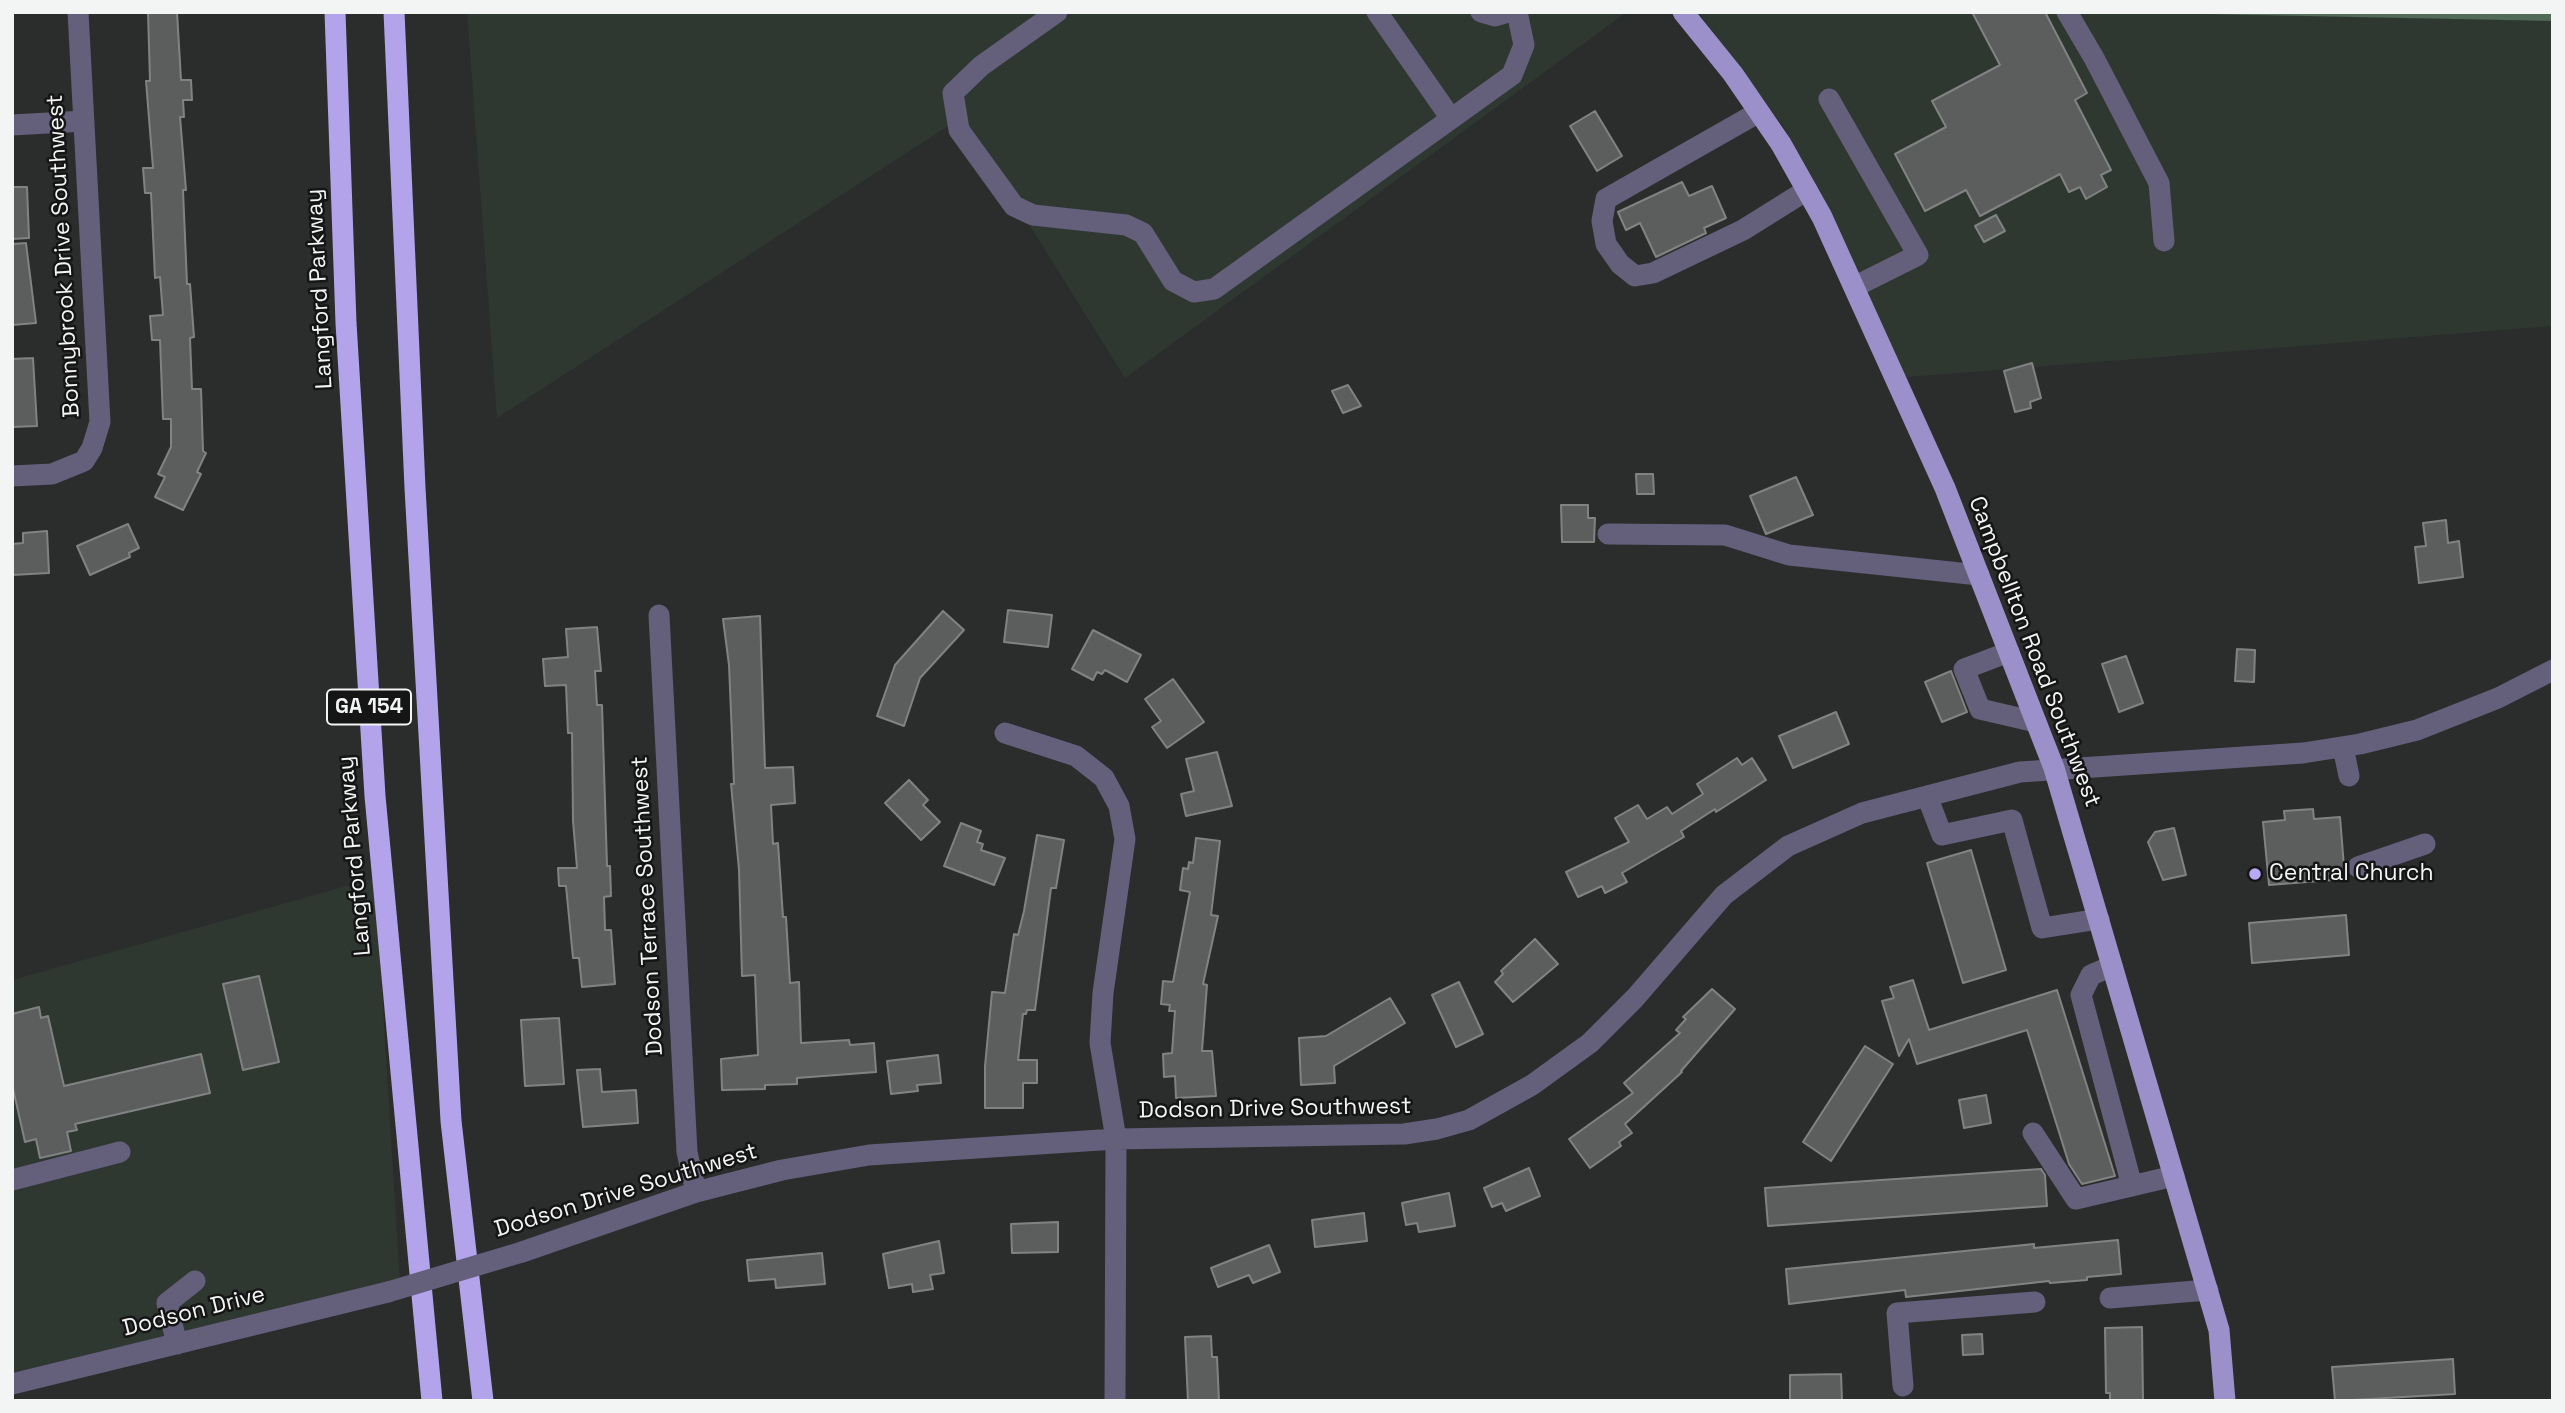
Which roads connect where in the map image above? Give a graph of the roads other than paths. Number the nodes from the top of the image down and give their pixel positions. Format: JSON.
{"nodes":[{"id":1,"x":78,"y":12,"type":"edge"},
{"id":2,"x":335,"y":12,"type":"edge"},
{"id":3,"x":394,"y":12,"type":"edge"},
{"id":4,"x":1057,"y":12,"type":"edge"},
{"id":5,"x":1377,"y":12,"type":"edge"},
{"id":6,"x":1481,"y":12,"type":"edge"},
{"id":7,"x":1509,"y":12,"type":"edge"},
{"id":8,"x":1517,"y":12,"type":"edge"},
{"id":9,"x":1683,"y":12,"type":"edge"},
{"id":10,"x":2067,"y":12,"type":"edge"},
{"id":11,"x":1829,"y":99,"type":"dead end"},
{"id":12,"x":1759,"y":112,"type":"junction"},
{"id":13,"x":1450,"y":117,"type":"junction"},
{"id":14,"x":84,"y":121,"type":"junction"},
{"id":15,"x":12,"y":125,"type":"edge"},
{"id":16,"x":1807,"y":190,"type":"junction"},
{"id":17,"x":2164,"y":241,"type":"dead end"},
{"id":18,"x":1854,"y":287,"type":"junction"},
{"id":19,"x":12,"y":476,"type":"edge"},
{"id":20,"x":1608,"y":534,"type":"dead end"},
{"id":21,"x":1979,"y":575,"type":"junction"},
{"id":22,"x":659,"y":615,"type":"dead end"},
{"id":23,"x":2009,"y":652,"type":"junction"},
{"id":24,"x":2553,"y":670,"type":"edge"},
{"id":25,"x":2036,"y":722,"type":"junction"},
{"id":26,"x":1004,"y":733,"type":"dead end"},
{"id":27,"x":2343,"y":747,"type":"junction"},
{"id":28,"x":2054,"y":768,"type":"junction"},
{"id":29,"x":2349,"y":776,"type":"dead end"},
{"id":30,"x":1927,"y":796,"type":"junction"},
{"id":31,"x":2424,"y":844,"type":"dead end"},
{"id":32,"x":2358,"y":867,"type":"dead end"},
{"id":33,"x":2099,"y":919,"type":"junction"},
{"id":34,"x":2112,"y":966,"type":"junction"},
{"id":35,"x":2033,"y":1133,"type":"dead end"},
{"id":36,"x":1115,"y":1139,"type":"junction"},
{"id":37,"x":120,"y":1152,"type":"dead end"},
{"id":38,"x":2174,"y":1176,"type":"junction"},
{"id":39,"x":12,"y":1180,"type":"edge"},
{"id":40,"x":2132,"y":1186,"type":"junction"},
{"id":41,"x":696,"y":1192,"type":"junction"},
{"id":42,"x":195,"y":1281,"type":"dead end"},
{"id":43,"x":2208,"y":1290,"type":"junction"},
{"id":44,"x":388,"y":1292,"type":"joint"},
{"id":45,"x":2110,"y":1298,"type":"dead end"},
{"id":46,"x":2035,"y":1302,"type":"dead end"},
{"id":47,"x":177,"y":1343,"type":"junction"},
{"id":48,"x":12,"y":1384,"type":"edge"},
{"id":49,"x":1903,"y":1386,"type":"dead end"},
{"id":50,"x":432,"y":1401,"type":"edge"},
{"id":51,"x":483,"y":1401,"type":"edge"},
{"id":52,"x":1115,"y":1401,"type":"edge"},
{"id":53,"x":2225,"y":1401,"type":"edge"}],
"edges":[{"from":1,"to":14,"type":"street","name":"Bonnybrook Drive Southwest"},
{"from":2,"to":50,"type":"highway","name":"Langford Parkway","number":"GA 154"},
{"from":3,"to":51,"type":"highway","number":"GA 154"},
{"from":4,"to":13,"type":"street"},
{"from":5,"to":13,"type":"street"},
{"from":6,"to":7,"type":"street"},
{"from":8,"to":13,"type":"street"},
{"from":9,"to":12,"type":"main road","name":"Campbellton Road Southwest"},
{"from":10,"to":17,"type":"street"},
{"from":11,"to":18,"type":"street"},
{"from":12,"to":16,"type":"main road","name":"Campbellton Road Southwest"},
{"from":12,"to":16,"type":"street"},
{"from":14,"to":15,"type":"street"},
{"from":14,"to":19,"type":"street","name":"Bonnybrook Drive Southwest"},
{"from":16,"to":18,"type":"main road","name":"Campbellton Road Southwest"},
{"from":18,"to":21,"type":"main road","name":"Campbellton Road Southwest"},
{"from":20,"to":21,"type":"street"},
{"from":21,"to":23,"type":"main road","name":"Campbellton Road Southwest"},
{"from":22,"to":41,"type":"street","name":"Dodson Terrace Southwest"},
{"from":23,"to":25,"type":"main road","name":"Campbellton Road Southwest"},
{"from":23,"to":25,"type":"street"},
{"from":24,"to":27,"type":"street","name":"Dodson Drive Southwest"},
{"from":25,"to":28,"type":"main road","name":"Campbellton Road Southwest"},
{"from":26,"to":36,"type":"street"},
{"from":27,"to":28,"type":"street","name":"Dodson Drive Southwest"},
{"from":27,"to":29,"type":"street"},
{"from":28,"to":30,"type":"street","name":"Dodson Drive Southwest"},
{"from":28,"to":33,"type":"main road","name":"Campbellton Road Southwest"},
{"from":30,"to":33,"type":"street"},
{"from":30,"to":36,"type":"street","name":"Dodson Drive Southwest"},
{"from":31,"to":32,"type":"street"},
{"from":33,"to":34,"type":"main road","name":"Campbellton Road Southwest"},
{"from":34,"to":38,"type":"main road","name":"Campbellton Road Southwest"},
{"from":34,"to":40,"type":"street"},
{"from":35,"to":40,"type":"street"},
{"from":36,"to":41,"type":"street","name":"Dodson Drive Southwest"},
{"from":36,"to":52,"type":"street"},
{"from":37,"to":39,"type":"street"},
{"from":38,"to":40,"type":"street"},
{"from":38,"to":43,"type":"main road","name":"Campbellton Road Southwest"},
{"from":41,"to":44,"type":"street","name":"Dodson Drive Southwest","bridge":true},
{"from":42,"to":47,"type":"street"},
{"from":43,"to":45,"type":"street"},
{"from":43,"to":53,"type":"main road","name":"Campbellton Road Southwest"},
{"from":44,"to":47,"type":"street","name":"Dodson Drive"},
{"from":46,"to":49,"type":"street"},
{"from":47,"to":48,"type":"street","name":"Dodson Drive"}]}
